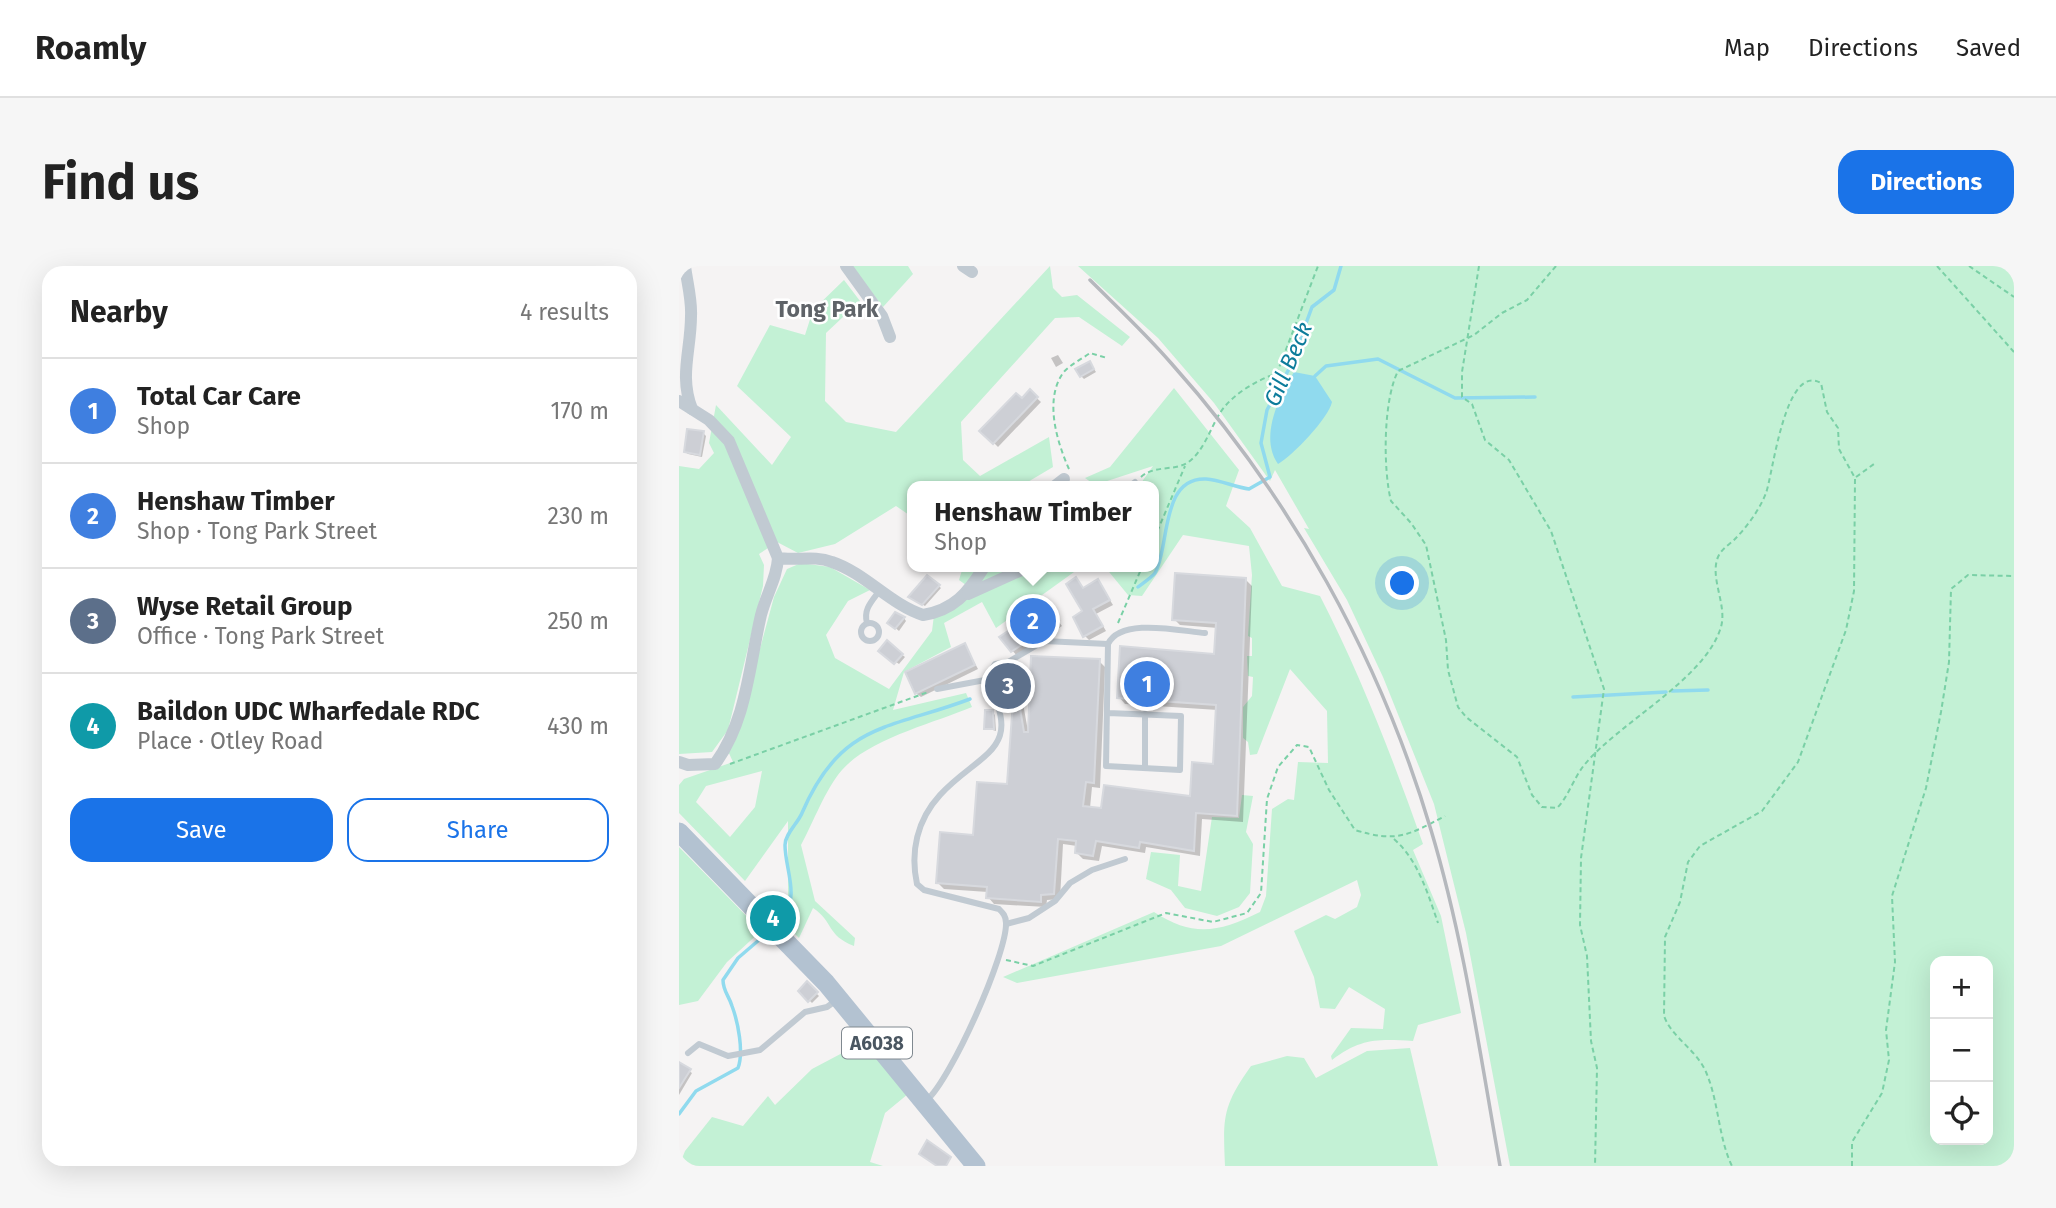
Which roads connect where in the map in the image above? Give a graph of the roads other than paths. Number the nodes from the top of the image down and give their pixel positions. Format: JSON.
{"nodes":[{"id":1,"x":685,"y":266,"type":"edge"},
{"id":2,"x":845,"y":266,"type":"edge"},
{"id":3,"x":890,"y":337,"type":"dead end"},
{"id":4,"x":679,"y":401,"type":"edge"},
{"id":5,"x":695,"y":412,"type":"junction"},
{"id":6,"x":782,"y":563,"type":"junction"},
{"id":7,"x":981,"y":572,"type":"edge"},
{"id":8,"x":1017,"y":572,"type":"edge"},
{"id":9,"x":881,"y":588,"type":"junction"},
{"id":10,"x":967,"y":594,"type":"junction"},
{"id":11,"x":867,"y":623,"type":"dead end"},
{"id":12,"x":1205,"y":632,"type":"dead end"},
{"id":13,"x":1108,"y":644,"type":"junction"},
{"id":14,"x":985,"y":680,"type":"junction"},
{"id":15,"x":937,"y":689,"type":"road end"},
{"id":16,"x":1108,"y":712,"type":"junction"},
{"id":17,"x":1145,"y":715,"type":"junction"},
{"id":18,"x":679,"y":762,"type":"edge"},
{"id":19,"x":1145,"y":768,"type":"junction"},
{"id":20,"x":679,"y":832,"type":"edge"},
{"id":21,"x":1125,"y":859,"type":"dead end"},
{"id":22,"x":1006,"y":924,"type":"junction"},
{"id":23,"x":839,"y":998,"type":"junction"},
{"id":24,"x":688,"y":1053,"type":"dead end"},
{"id":25,"x":925,"y":1101,"type":"junction"},
{"id":26,"x":976,"y":1166,"type":"edge"}],
"edges":[{"from":1,"to":5,"type":"street"},
{"from":2,"to":3,"type":"street"},
{"from":4,"to":5,"type":"street"},
{"from":5,"to":6,"type":"street"},
{"from":6,"to":9,"type":"street"},
{"from":6,"to":18,"type":"street"},
{"from":7,"to":10,"type":"street"},
{"from":8,"to":10,"type":"street"},
{"from":9,"to":10,"type":"street"},
{"from":9,"to":11,"type":"lane"},
{"from":12,"to":13,"type":"lane"},
{"from":13,"to":14,"type":"lane"},
{"from":13,"to":16,"type":"lane"},
{"from":14,"to":15,"type":"lane"},
{"from":14,"to":22,"type":"lane"},
{"from":16,"to":17,"type":"lane"},
{"from":16,"to":19,"type":"lane"},
{"from":17,"to":19,"type":"lane"},
{"from":17,"to":19,"type":"lane"},
{"from":20,"to":23,"type":"main road","number":"A6038"},
{"from":21,"to":22,"type":"lane"},
{"from":22,"to":25,"type":"lane"},
{"from":23,"to":24,"type":"lane"},
{"from":23,"to":25,"type":"main road","number":"A6038"},
{"from":25,"to":26,"type":"main road","number":"A6038"}]}
